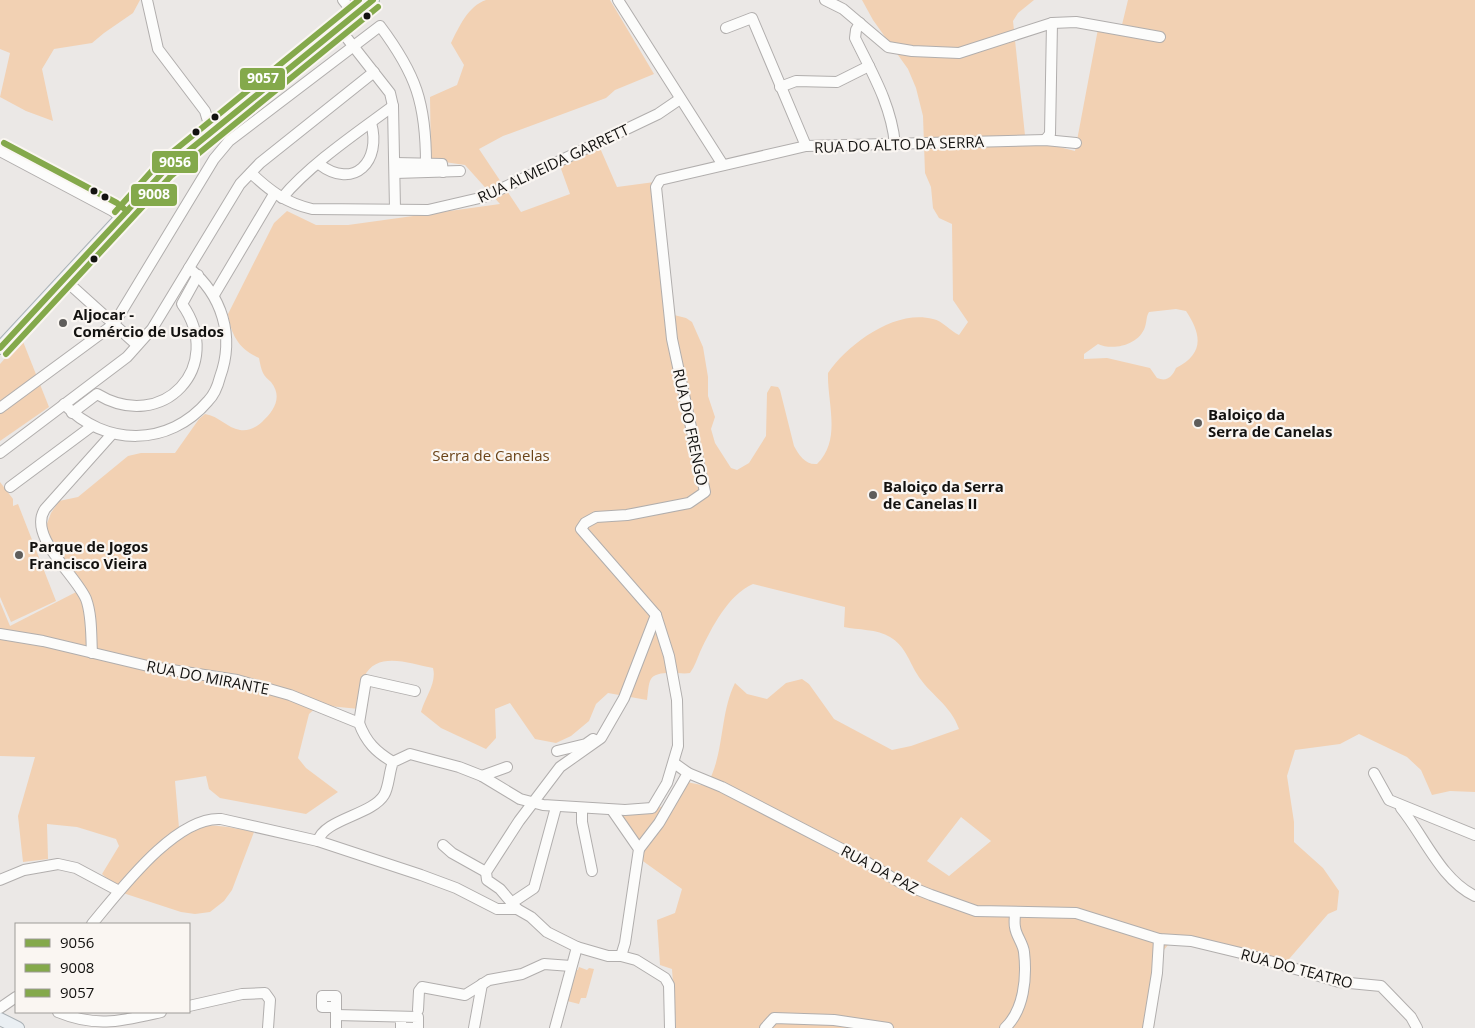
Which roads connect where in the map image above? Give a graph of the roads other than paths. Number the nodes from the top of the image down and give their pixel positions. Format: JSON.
{"nodes":[{"id":1,"x":147,"y":0,"type":"edge"},
{"id":2,"x":343,"y":0,"type":"edge"},
{"id":3,"x":373,"y":0,"type":"edge"},
{"id":4,"x":618,"y":0,"type":"edge"},
{"id":5,"x":825,"y":0,"type":"edge"},
{"id":6,"x":355,"y":15,"type":"junction"},
{"id":7,"x":860,"y":23,"type":"junction"},
{"id":8,"x":1052,"y":23,"type":"junction"},
{"id":9,"x":339,"y":28,"type":"junction"},
{"id":10,"x":726,"y":28,"type":"dead end"},
{"id":11,"x":1160,"y":37,"type":"dead end"},
{"id":12,"x":353,"y":46,"type":"junction"},
{"id":13,"x":869,"y":66,"type":"junction"},
{"id":14,"x":374,"y":72,"type":"junction"},
{"id":15,"x":780,"y":87,"type":"junction"},
{"id":16,"x":680,"y":99,"type":"junction"},
{"id":17,"x":393,"y":106,"type":"junction"},
{"id":18,"x":205,"y":111,"type":"junction"},
{"id":19,"x":224,"y":119,"type":"junction"},
{"id":20,"x":371,"y":123,"type":"junction"},
{"id":21,"x":210,"y":131,"type":"junction"},
{"id":22,"x":1045,"y":140,"type":"junction"},
{"id":23,"x":1076,"y":143,"type":"dead end"},
{"id":24,"x":896,"y":144,"type":"junction"},
{"id":25,"x":806,"y":146,"type":"junction"},
{"id":26,"x":0,"y":151,"type":"edge"},
{"id":27,"x":319,"y":164,"type":"junction"},
{"id":28,"x":426,"y":164,"type":"junction"},
{"id":29,"x":723,"y":166,"type":"junction"},
{"id":30,"x":395,"y":168,"type":"junction"},
{"id":31,"x":460,"y":171,"type":"dead end"},
{"id":32,"x":443,"y":172,"type":"junction"},
{"id":33,"x":251,"y":173,"type":"junction"},
{"id":34,"x":278,"y":196,"type":"junction"},
{"id":35,"x":395,"y":209,"type":"junction"},
{"id":36,"x":121,"y":218,"type":"junction"},
{"id":37,"x":189,"y":268,"type":"junction"},
{"id":38,"x":198,"y":275,"type":"junction"},
{"id":39,"x":65,"y":280,"type":"junction"},
{"id":40,"x":214,"y":295,"type":"junction"},
{"id":41,"x":114,"y":324,"type":"junction"},
{"id":42,"x":138,"y":345,"type":"junction"},
{"id":43,"x":0,"y":348,"type":"edge"},
{"id":44,"x":64,"y":404,"type":"junction"},
{"id":45,"x":0,"y":408,"type":"edge"},
{"id":46,"x":72,"y":413,"type":"junction"},
{"id":47,"x":92,"y":426,"type":"junction"},
{"id":48,"x":112,"y":434,"type":"junction"},
{"id":49,"x":0,"y":453,"type":"edge"},
{"id":50,"x":10,"y":487,"type":"dead end"},
{"id":51,"x":656,"y":615,"type":"junction"},
{"id":52,"x":0,"y":634,"type":"edge"},
{"id":53,"x":92,"y":652,"type":"junction"},
{"id":54,"x":415,"y":691,"type":"dead end"},
{"id":55,"x":359,"y":723,"type":"junction"},
{"id":56,"x":609,"y":726,"type":"junction"},
{"id":57,"x":557,"y":750,"type":"dead end"},
{"id":58,"x":393,"y":762,"type":"junction"},
{"id":59,"x":674,"y":763,"type":"junction"},
{"id":60,"x":507,"y":767,"type":"dead end"},
{"id":61,"x":688,"y":773,"type":"junction"},
{"id":62,"x":1374,"y":773,"type":"dead end"},
{"id":63,"x":482,"y":776,"type":"junction"},
{"id":64,"x":534,"y":802,"type":"junction"},
{"id":65,"x":1399,"y":805,"type":"junction"},
{"id":66,"x":556,"y":807,"type":"junction"},
{"id":67,"x":582,"y":809,"type":"junction"},
{"id":68,"x":612,"y":810,"type":"junction"},
{"id":69,"x":1475,"y":835,"type":"edge"},
{"id":70,"x":318,"y":841,"type":"junction"},
{"id":71,"x":443,"y":845,"type":"dead end"},
{"id":72,"x":639,"y":849,"type":"junction"},
{"id":73,"x":592,"y":871,"type":"dead end"},
{"id":74,"x":486,"y":872,"type":"junction"},
{"id":75,"x":0,"y":880,"type":"edge"},
{"id":76,"x":119,"y":891,"type":"junction"},
{"id":77,"x":1475,"y":896,"type":"edge"},
{"id":78,"x":515,"y":906,"type":"junction"},
{"id":79,"x":1015,"y":912,"type":"junction"},
{"id":80,"x":93,"y":923,"type":"edge"},
{"id":81,"x":1158,"y":939,"type":"junction"},
{"id":82,"x":577,"y":947,"type":"junction"},
{"id":83,"x":621,"y":956,"type":"junction"},
{"id":84,"x":571,"y":966,"type":"junction"},
{"id":85,"x":482,"y":984,"type":"junction"},
{"id":86,"x":15,"y":998,"type":"edge"},
{"id":87,"x":190,"y":1002,"type":"edge"},
{"id":88,"x":0,"y":1008,"type":"edge"},
{"id":89,"x":60,"y":1013,"type":"edge"},
{"id":90,"x":156,"y":1013,"type":"edge"},
{"id":91,"x":0,"y":1019,"type":"edge"},
{"id":92,"x":18,"y":1028,"type":"edge"},
{"id":93,"x":268,"y":1028,"type":"edge"},
{"id":94,"x":336,"y":1028,"type":"edge"},
{"id":95,"x":474,"y":1028,"type":"edge"},
{"id":96,"x":556,"y":1028,"type":"edge"},
{"id":97,"x":670,"y":1028,"type":"edge"},
{"id":98,"x":765,"y":1028,"type":"edge"},
{"id":99,"x":888,"y":1028,"type":"edge"},
{"id":100,"x":1005,"y":1028,"type":"edge"},
{"id":101,"x":1148,"y":1028,"type":"edge"},
{"id":102,"x":1417,"y":1028,"type":"edge"}],
"edges":[{"from":1,"to":18,"type":"street"},
{"from":2,"to":6,"type":"street"},
{"from":3,"to":6,"type":"main road"},
{"from":4,"to":16,"type":"street"},
{"from":5,"to":7,"type":"street"},
{"from":6,"to":9,"type":"main road"},
{"from":7,"to":8,"type":"street"},
{"from":7,"to":13,"type":"street"},
{"from":8,"to":11,"type":"street"},
{"from":8,"to":22,"type":"street"},
{"from":9,"to":12,"type":"street"},
{"from":9,"to":19,"type":"main road"},
{"from":10,"to":15,"type":"street"},
{"from":12,"to":14,"type":"street"},
{"from":12,"to":28,"type":"street"},
{"from":12,"to":41,"type":"street"},
{"from":13,"to":15,"type":"street"},
{"from":13,"to":24,"type":"street"},
{"from":14,"to":17,"type":"street"},
{"from":14,"to":33,"type":"street"},
{"from":15,"to":25,"type":"street"},
{"from":16,"to":29,"type":"street"},
{"from":16,"to":35,"type":"street","name":"RUA ALMEIDA GARRETT"},
{"from":17,"to":20,"type":"street"},
{"from":17,"to":30,"type":"street"},
{"from":18,"to":19,"type":"street"},
{"from":18,"to":21,"type":"street"},
{"from":19,"to":21,"type":"main road"},
{"from":20,"to":27,"type":"street"},
{"from":20,"to":27,"type":"street"},
{"from":21,"to":36,"type":"main road"},
{"from":22,"to":23,"type":"street","name":"RUA DO ALTO DA SERRA"},
{"from":22,"to":24,"type":"street","name":"RUA DO ALTO DA SERRA"},
{"from":24,"to":25,"type":"street","name":"RUA DO ALTO DA SERRA"},
{"from":25,"to":29,"type":"street","name":"RUA DO ALTO DA SERRA"},
{"from":26,"to":36,"type":"street"},
{"from":27,"to":34,"type":"street"},
{"from":28,"to":30,"type":"street"},
{"from":28,"to":32,"type":"street"},
{"from":29,"to":51,"type":"street","name":"RUA DO FRENGO"},
{"from":30,"to":32,"type":"street"},
{"from":30,"to":35,"type":"street"},
{"from":31,"to":32,"type":"street"},
{"from":33,"to":34,"type":"street","name":"RUA ALMEIDA GARRETT"},
{"from":33,"to":37,"type":"street"},
{"from":34,"to":35,"type":"street","name":"RUA ALMEIDA GARRETT"},
{"from":34,"to":40,"type":"street"},
{"from":36,"to":39,"type":"main road"},
{"from":37,"to":38,"type":"street"},
{"from":37,"to":42,"type":"street"},
{"from":38,"to":40,"type":"street"},
{"from":38,"to":46,"type":"street"},
{"from":39,"to":41,"type":"street"},
{"from":39,"to":43,"type":"main road"},
{"from":40,"to":48,"type":"street"},
{"from":41,"to":42,"type":"street"},
{"from":41,"to":45,"type":"street"},
{"from":42,"to":44,"type":"street"},
{"from":44,"to":46,"type":"street"},
{"from":44,"to":49,"type":"street"},
{"from":46,"to":47,"type":"street"},
{"from":47,"to":48,"type":"street"},
{"from":47,"to":50,"type":"street"},
{"from":48,"to":53,"type":"street"},
{"from":51,"to":56,"type":"street"},
{"from":51,"to":59,"type":"street","name":"RUA DO FRENGO"},
{"from":52,"to":53,"type":"street","name":"RUA DO MIRANTE"},
{"from":53,"to":55,"type":"street","name":"RUA DO MIRANTE"},
{"from":54,"to":55,"type":"street"},
{"from":55,"to":58,"type":"street"},
{"from":56,"to":57,"type":"street"},
{"from":56,"to":64,"type":"street"},
{"from":58,"to":63,"type":"street","name":"RUA DO FRENGO"},
{"from":58,"to":70,"type":"street"},
{"from":59,"to":61,"type":"street","name":"RUA DA PAZ"},
{"from":59,"to":68,"type":"street","name":"RUA DO FRENGO"},
{"from":60,"to":63,"type":"street"},
{"from":61,"to":72,"type":"street"},
{"from":61,"to":79,"type":"street","name":"RUA DA PAZ"},
{"from":62,"to":65,"type":"street"},
{"from":63,"to":64,"type":"street","name":"RUA DO FRENGO"},
{"from":64,"to":66,"type":"street","name":"RUA DO FRENGO"},
{"from":64,"to":74,"type":"street"},
{"from":65,"to":69,"type":"street"},
{"from":65,"to":77,"type":"street"},
{"from":66,"to":67,"type":"street","name":"RUA DO FRENGO"},
{"from":66,"to":78,"type":"street"},
{"from":67,"to":68,"type":"street","name":"RUA DO FRENGO"},
{"from":67,"to":73,"type":"street"},
{"from":68,"to":72,"type":"street"},
{"from":70,"to":76,"type":"street"},
{"from":70,"to":78,"type":"street"},
{"from":71,"to":74,"type":"street"},
{"from":72,"to":83,"type":"street"},
{"from":74,"to":78,"type":"street"},
{"from":75,"to":76,"type":"street"},
{"from":76,"to":80,"type":"street"},
{"from":78,"to":82,"type":"street"},
{"from":79,"to":81,"type":"street","name":"RUA DA PAZ"},
{"from":79,"to":100,"type":"street"},
{"from":81,"to":101,"type":"street"},
{"from":81,"to":102,"type":"street","name":"RUA DO TEATRO"},
{"from":82,"to":83,"type":"street"},
{"from":82,"to":84,"type":"street"},
{"from":83,"to":97,"type":"street"},
{"from":84,"to":85,"type":"street"},
{"from":84,"to":96,"type":"street"},
{"from":85,"to":94,"type":"street"},
{"from":85,"to":95,"type":"street"},
{"from":86,"to":88,"type":"street"},
{"from":87,"to":93,"type":"street"},
{"from":89,"to":90,"type":"street"},
{"from":91,"to":92,"type":"main road"},
{"from":98,"to":99,"type":"street"}]}
